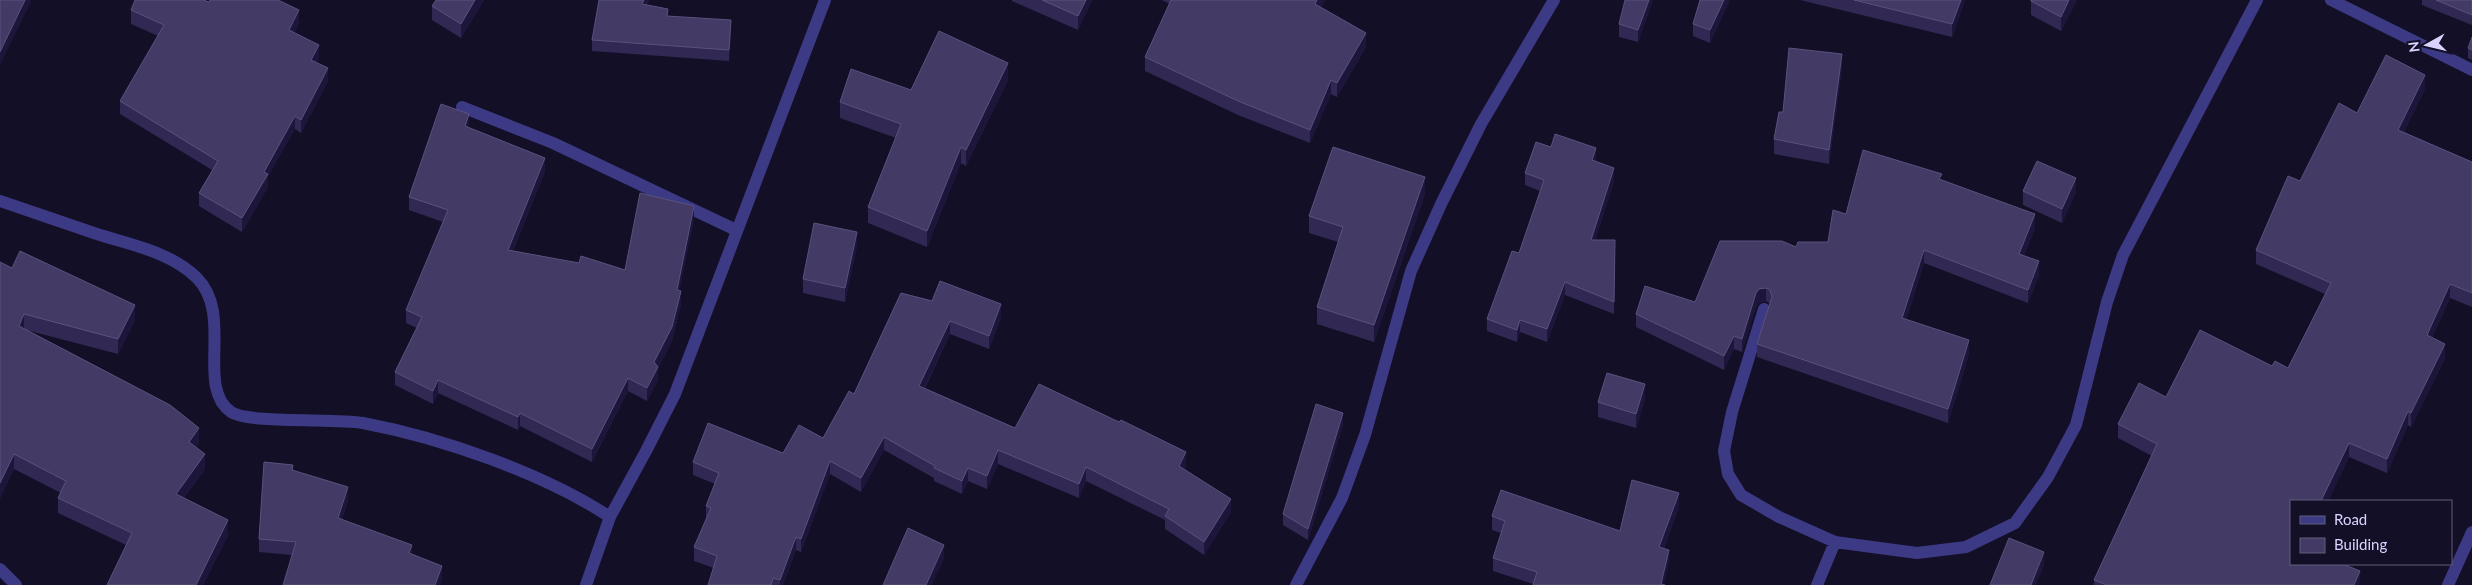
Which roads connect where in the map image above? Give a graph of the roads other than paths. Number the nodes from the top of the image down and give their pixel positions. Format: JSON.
{"nodes":[{"id":1,"x":825,"y":0,"type":"edge"},
{"id":2,"x":1554,"y":0,"type":"edge"},
{"id":3,"x":2257,"y":0,"type":"edge"},
{"id":4,"x":2331,"y":0,"type":"edge"},
{"id":5,"x":2472,"y":70,"type":"edge"},
{"id":6,"x":462,"y":108,"type":"dead end"},
{"id":7,"x":0,"y":201,"type":"edge"},
{"id":8,"x":736,"y":230,"type":"junction"},
{"id":9,"x":1764,"y":309,"type":"dead end"},
{"id":10,"x":610,"y":517,"type":"junction"},
{"id":11,"x":2472,"y":532,"type":"edge"},
{"id":12,"x":1835,"y":542,"type":"junction"},
{"id":13,"x":0,"y":569,"type":"edge"},
{"id":14,"x":16,"y":585,"type":"edge"},
{"id":15,"x":586,"y":585,"type":"edge"},
{"id":16,"x":1296,"y":585,"type":"edge"},
{"id":17,"x":1817,"y":585,"type":"edge"},
{"id":18,"x":2448,"y":585,"type":"edge"}],
"edges":[{"from":1,"to":8,"type":"street"},
{"from":2,"to":16,"type":"street"},
{"from":3,"to":12,"type":"street"},
{"from":4,"to":5,"type":"street"},
{"from":6,"to":8,"type":"street"},
{"from":7,"to":10,"type":"street"},
{"from":8,"to":10,"type":"street"},
{"from":9,"to":12,"type":"street"},
{"from":10,"to":15,"type":"street"},
{"from":11,"to":18,"type":"street"},
{"from":12,"to":17,"type":"street"},
{"from":13,"to":14,"type":"street"}]}
